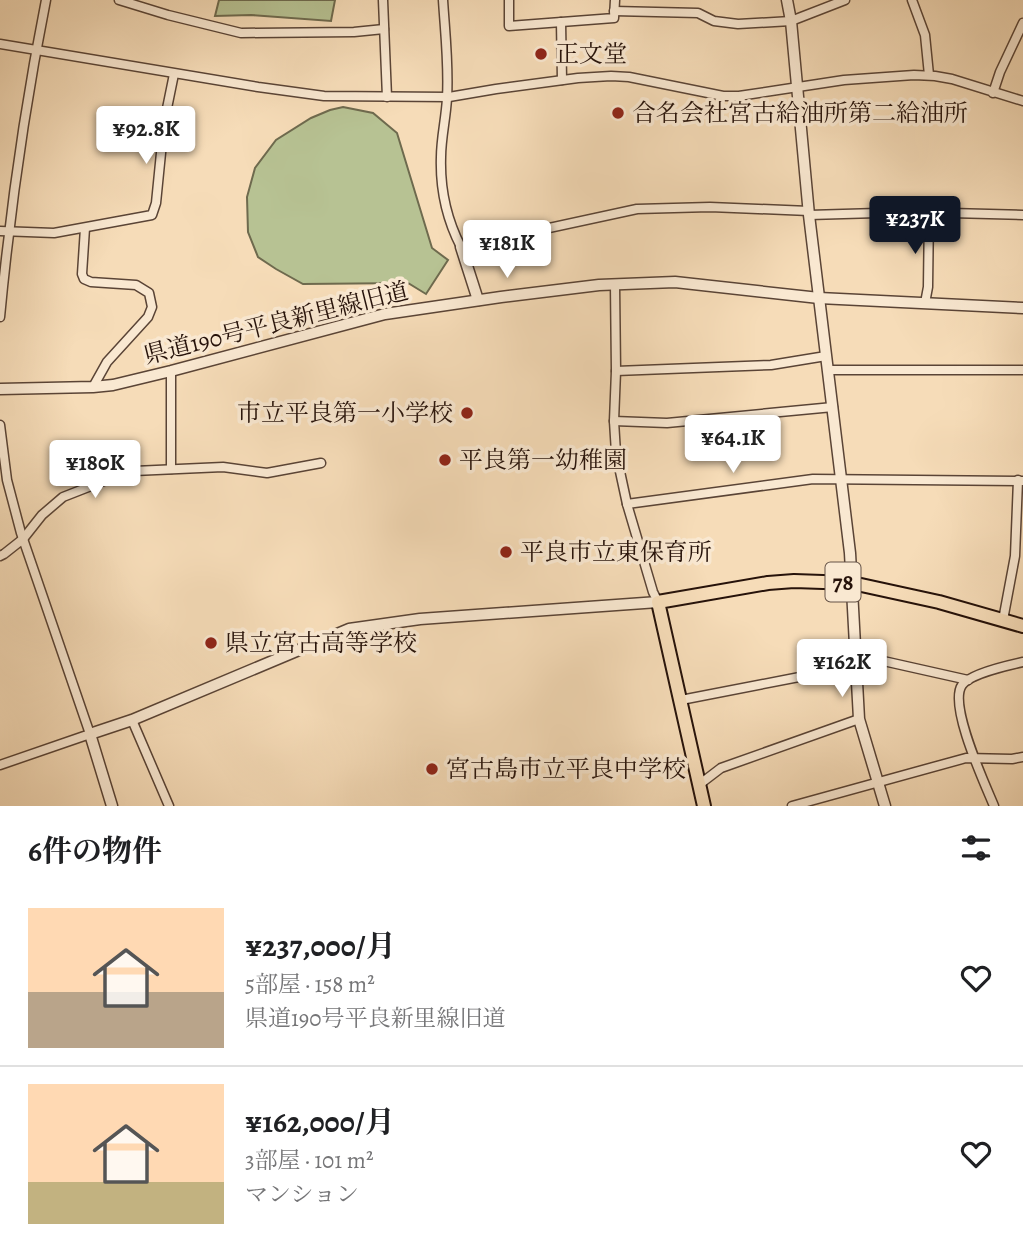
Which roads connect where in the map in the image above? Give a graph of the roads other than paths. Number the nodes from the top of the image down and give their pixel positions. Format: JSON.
{"nodes":[{"id":1,"x":46,"y":0,"type":"edge"},
{"id":2,"x":119,"y":0,"type":"edge"},
{"id":3,"x":383,"y":0,"type":"edge"},
{"id":4,"x":443,"y":0,"type":"edge"},
{"id":5,"x":509,"y":0,"type":"edge"},
{"id":6,"x":615,"y":0,"type":"edge"},
{"id":7,"x":787,"y":0,"type":"edge"},
{"id":8,"x":845,"y":0,"type":"edge"},
{"id":9,"x":912,"y":0,"type":"edge"},
{"id":10,"x":614,"y":12,"type":"junction"},
{"id":11,"x":791,"y":21,"type":"junction"},
{"id":12,"x":561,"y":22,"type":"junction"},
{"id":13,"x":1023,"y":23,"type":"edge"},
{"id":14,"x":384,"y":29,"type":"junction"},
{"id":15,"x":0,"y":44,"type":"edge"},
{"id":16,"x":36,"y":50,"type":"junction"},
{"id":17,"x":174,"y":74,"type":"junction"},
{"id":18,"x":929,"y":75,"type":"junction"},
{"id":19,"x":562,"y":80,"type":"junction"},
{"id":20,"x":797,"y":86,"type":"junction"},
{"id":21,"x":993,"y":93,"type":"junction"},
{"id":22,"x":387,"y":97,"type":"junction"},
{"id":23,"x":447,"y":97,"type":"junction"},
{"id":24,"x":1023,"y":100,"type":"edge"},
{"id":25,"x":929,"y":212,"type":"junction"},
{"id":26,"x":809,"y":213,"type":"junction"},
{"id":27,"x":1023,"y":215,"type":"edge"},
{"id":28,"x":85,"y":228,"type":"junction"},
{"id":29,"x":4,"y":231,"type":"edge"},
{"id":30,"x":461,"y":247,"type":"junction"},
{"id":31,"x":615,"y":285,"type":"junction"},
{"id":32,"x":819,"y":298,"type":"junction"},
{"id":33,"x":478,"y":300,"type":"junction"},
{"id":34,"x":925,"y":303,"type":"junction"},
{"id":35,"x":1023,"y":308,"type":"edge"},
{"id":36,"x":0,"y":317,"type":"edge"},
{"id":37,"x":826,"y":356,"type":"junction"},
{"id":38,"x":828,"y":370,"type":"junction"},
{"id":39,"x":1023,"y":370,"type":"edge"},
{"id":40,"x":171,"y":371,"type":"junction"},
{"id":41,"x":616,"y":371,"type":"junction"},
{"id":42,"x":93,"y":387,"type":"junction"},
{"id":43,"x":0,"y":389,"type":"edge"},
{"id":44,"x":833,"y":407,"type":"junction"},
{"id":45,"x":614,"y":421,"type":"junction"},
{"id":46,"x":0,"y":425,"type":"edge"},
{"id":47,"x":321,"y":463,"type":"dead end"},
{"id":48,"x":171,"y":469,"type":"junction"},
{"id":49,"x":841,"y":479,"type":"junction"},
{"id":50,"x":1021,"y":481,"type":"edge"},
{"id":51,"x":627,"y":504,"type":"junction"},
{"id":52,"x":1020,"y":520,"type":"edge"},
{"id":53,"x":23,"y":539,"type":"junction"},
{"id":54,"x":0,"y":556,"type":"edge"},
{"id":55,"x":852,"y":583,"type":"junction"},
{"id":56,"x":658,"y":602,"type":"junction"},
{"id":57,"x":1003,"y":620,"type":"junction"},
{"id":58,"x":1023,"y":626,"type":"edge"},
{"id":59,"x":856,"y":662,"type":"junction"},
{"id":60,"x":1023,"y":662,"type":"edge"},
{"id":61,"x":968,"y":680,"type":"junction"},
{"id":62,"x":681,"y":700,"type":"junction"},
{"id":63,"x":859,"y":719,"type":"junction"},
{"id":64,"x":132,"y":720,"type":"junction"},
{"id":65,"x":90,"y":734,"type":"junction"},
{"id":66,"x":1023,"y":757,"type":"edge"},
{"id":67,"x":973,"y":759,"type":"junction"},
{"id":68,"x":0,"y":765,"type":"edge"},
{"id":69,"x":878,"y":783,"type":"junction"},
{"id":70,"x":699,"y":784,"type":"junction"},
{"id":71,"x":809,"y":803,"type":"edge"},
{"id":72,"x":112,"y":806,"type":"edge"},
{"id":73,"x":169,"y":806,"type":"edge"},
{"id":74,"x":704,"y":806,"type":"edge"},
{"id":75,"x":792,"y":806,"type":"edge"},
{"id":76,"x":885,"y":806,"type":"edge"},
{"id":77,"x":994,"y":806,"type":"edge"}],
"edges":[{"from":1,"to":16,"type":"street"},
{"from":2,"to":14,"type":"street"},
{"from":3,"to":14,"type":"street"},
{"from":4,"to":23,"type":"street"},
{"from":5,"to":12,"type":"street"},
{"from":6,"to":10,"type":"street"},
{"from":7,"to":11,"type":"street"},
{"from":8,"to":11,"type":"street"},
{"from":9,"to":18,"type":"street"},
{"from":10,"to":11,"type":"street"},
{"from":10,"to":12,"type":"street"},
{"from":11,"to":20,"type":"street"},
{"from":12,"to":19,"type":"street"},
{"from":13,"to":21,"type":"street"},
{"from":14,"to":22,"type":"street"},
{"from":15,"to":16,"type":"street"},
{"from":16,"to":17,"type":"street"},
{"from":16,"to":29,"type":"street"},
{"from":17,"to":22,"type":"street"},
{"from":17,"to":28,"type":"street"},
{"from":18,"to":20,"type":"street"},
{"from":18,"to":21,"type":"street"},
{"from":19,"to":20,"type":"street"},
{"from":19,"to":23,"type":"street"},
{"from":20,"to":26,"type":"street"},
{"from":21,"to":24,"type":"street"},
{"from":22,"to":23,"type":"street"},
{"from":23,"to":30,"type":"street"},
{"from":25,"to":26,"type":"street"},
{"from":25,"to":27,"type":"street"},
{"from":25,"to":34,"type":"street"},
{"from":26,"to":30,"type":"street"},
{"from":26,"to":32,"type":"street"},
{"from":28,"to":29,"type":"street"},
{"from":28,"to":42,"type":"street"},
{"from":29,"to":36,"type":"street"},
{"from":30,"to":33,"type":"street"},
{"from":31,"to":32,"type":"street","name":"県道190号平良新里線旧道"},
{"from":31,"to":33,"type":"street","name":"県道190号平良新里線旧道"},
{"from":31,"to":41,"type":"street"},
{"from":32,"to":34,"type":"street","name":"県道190号平良新里線旧道"},
{"from":32,"to":37,"type":"street"},
{"from":33,"to":40,"type":"street","name":"県道190号平良新里線旧道"},
{"from":34,"to":35,"type":"street","name":"県道190号平良新里線旧道"},
{"from":37,"to":38,"type":"street"},
{"from":37,"to":41,"type":"street"},
{"from":38,"to":39,"type":"street"},
{"from":38,"to":44,"type":"street"},
{"from":40,"to":42,"type":"street","name":"県道190号平良新里線旧道"},
{"from":40,"to":48,"type":"street"},
{"from":41,"to":45,"type":"street"},
{"from":42,"to":43,"type":"street","name":"県道190号平良新里線旧道"},
{"from":44,"to":45,"type":"street"},
{"from":44,"to":49,"type":"street"},
{"from":45,"to":51,"type":"street"},
{"from":46,"to":53,"type":"street"},
{"from":47,"to":48,"type":"street"},
{"from":48,"to":53,"type":"street"},
{"from":49,"to":50,"type":"street"},
{"from":49,"to":51,"type":"street"},
{"from":49,"to":55,"type":"street"},
{"from":50,"to":52,"type":"street"},
{"from":51,"to":56,"type":"street"},
{"from":52,"to":57,"type":"street"},
{"from":53,"to":54,"type":"street"},
{"from":53,"to":65,"type":"street"},
{"from":55,"to":56,"type":"main road","number":"78"},
{"from":55,"to":57,"type":"main road","number":"78"},
{"from":55,"to":59,"type":"street"},
{"from":56,"to":62,"type":"main road"},
{"from":56,"to":64,"type":"street"},
{"from":57,"to":58,"type":"main road","number":"78"},
{"from":59,"to":61,"type":"street"},
{"from":59,"to":62,"type":"street"},
{"from":59,"to":63,"type":"street"},
{"from":60,"to":61,"type":"street"},
{"from":61,"to":67,"type":"street"},
{"from":62,"to":70,"type":"main road"},
{"from":63,"to":69,"type":"street"},
{"from":63,"to":70,"type":"street"},
{"from":64,"to":65,"type":"street"},
{"from":64,"to":73,"type":"street"},
{"from":65,"to":68,"type":"street"},
{"from":65,"to":72,"type":"street"},
{"from":66,"to":67,"type":"street"},
{"from":67,"to":69,"type":"street"},
{"from":67,"to":77,"type":"street"},
{"from":69,"to":71,"type":"street"},
{"from":69,"to":76,"type":"street"},
{"from":70,"to":74,"type":"main road"},
{"from":71,"to":75,"type":"street"}]}
